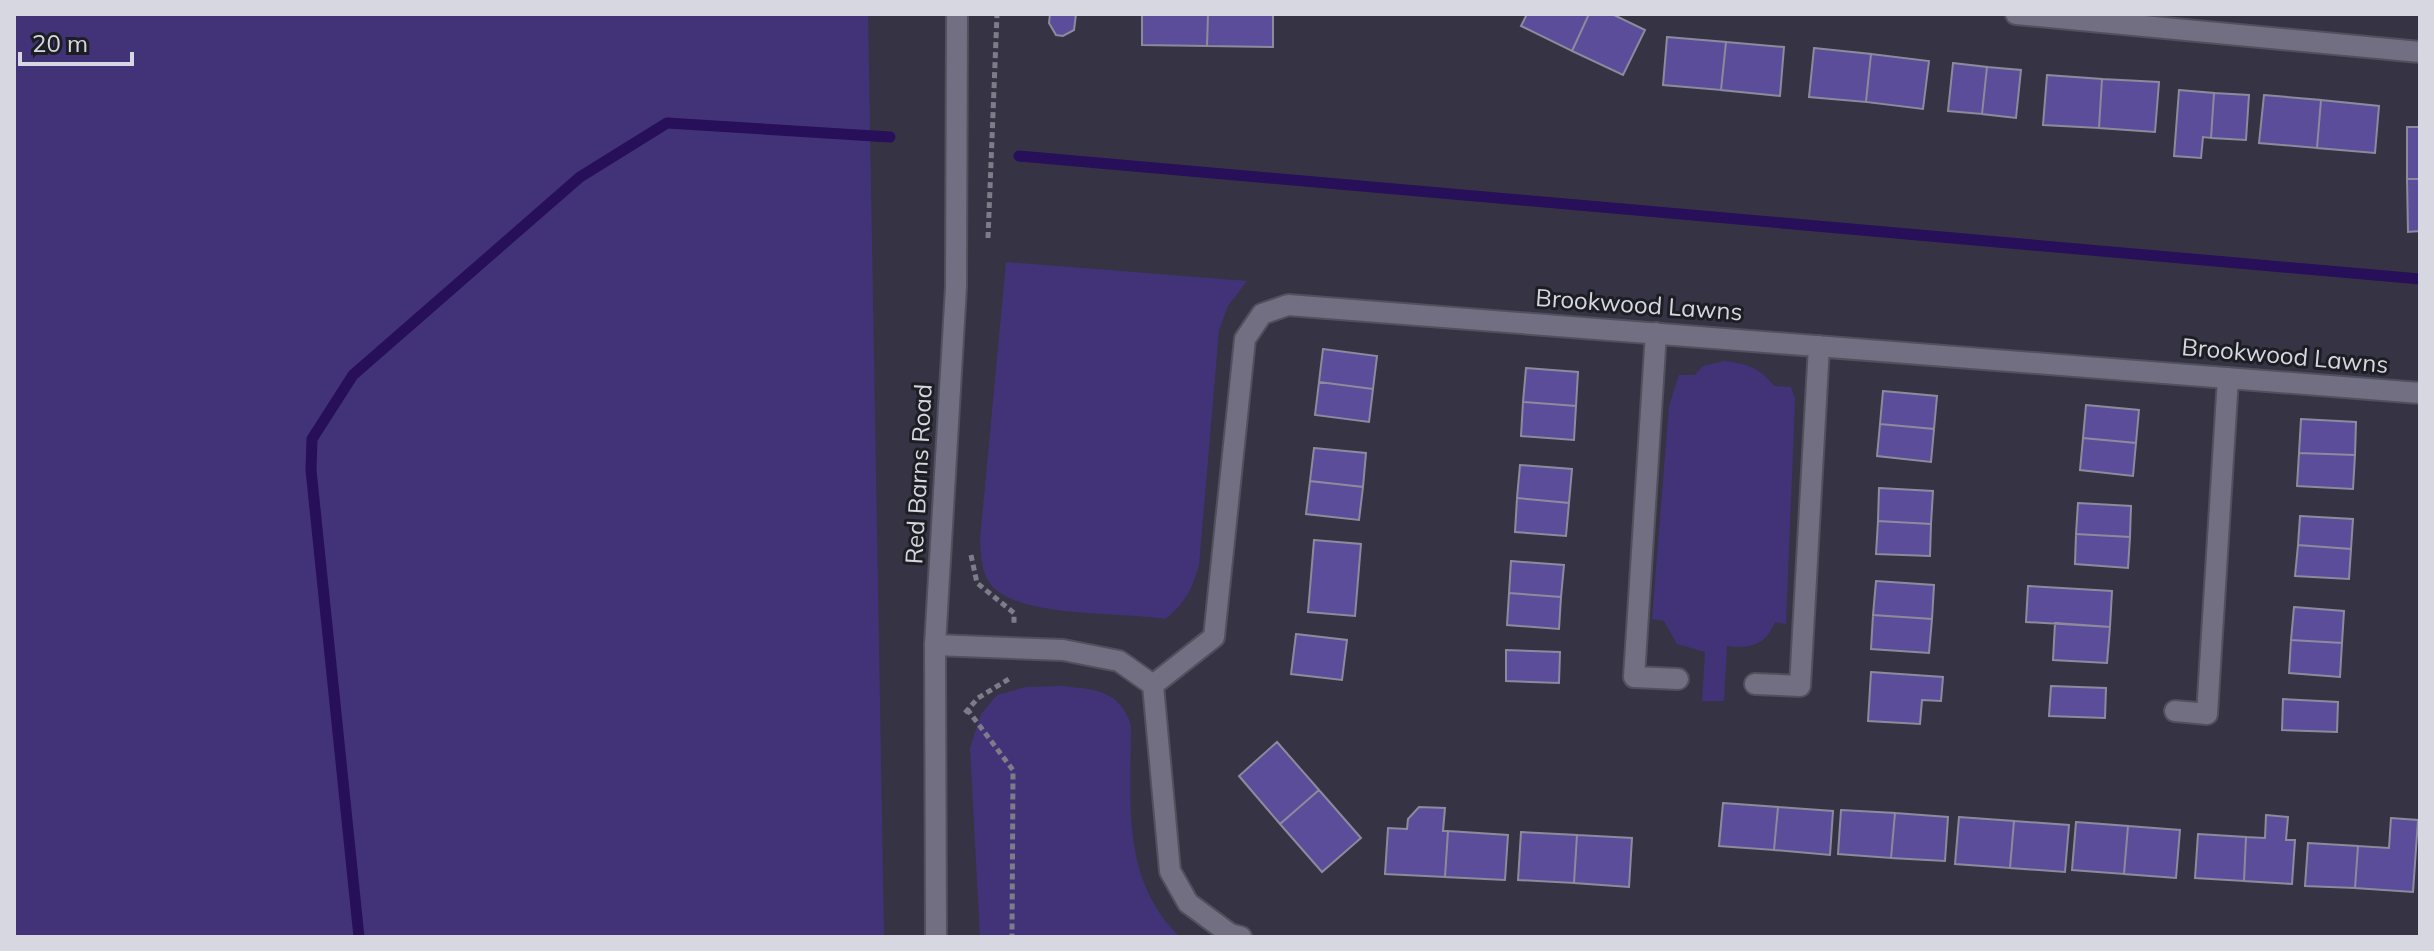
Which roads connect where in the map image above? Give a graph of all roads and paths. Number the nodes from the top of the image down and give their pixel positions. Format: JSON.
{"nodes":[{"id":1,"x":957,"y":14,"type":"edge"},
{"id":2,"x":997,"y":14,"type":"edge"},
{"id":3,"x":2016,"y":14,"type":"edge"},
{"id":4,"x":2420,"y":52,"type":"edge"},
{"id":5,"x":988,"y":245,"type":"dead end"},
{"id":6,"x":1656,"y":333,"type":"junction"},
{"id":7,"x":1819,"y":346,"type":"junction"},
{"id":8,"x":2228,"y":378,"type":"junction"},
{"id":9,"x":2420,"y":393,"type":"edge"},
{"id":10,"x":971,"y":553,"type":"dead end"},
{"id":11,"x":935,"y":645,"type":"junction"},
{"id":12,"x":1013,"y":648,"type":"junction"},
{"id":13,"x":935,"y":667,"type":"junction"},
{"id":14,"x":1678,"y":679,"type":"dead end"},
{"id":15,"x":1755,"y":684,"type":"dead end"},
{"id":16,"x":1153,"y":685,"type":"junction"},
{"id":17,"x":967,"y":708,"type":"junction"},
{"id":18,"x":2175,"y":711,"type":"dead end"},
{"id":19,"x":964,"y":719,"type":"dead end"},
{"id":20,"x":936,"y":937,"type":"edge"},
{"id":21,"x":1012,"y":937,"type":"edge"},
{"id":22,"x":1241,"y":937,"type":"edge"}],
"edges":[{"from":1,"to":11,"type":"street","name":"Red Barns Road"},
{"from":2,"to":5,"type":"path"},
{"from":3,"to":4,"type":"street"},
{"from":6,"to":7,"type":"street","name":"Brookwood Lawns"},
{"from":6,"to":14,"type":"street"},
{"from":6,"to":16,"type":"street","name":"Brookwood Lawns"},
{"from":7,"to":8,"type":"street","name":"Brookwood Lawns"},
{"from":7,"to":15,"type":"street"},
{"from":8,"to":9,"type":"street","name":"Brookwood Lawns"},
{"from":8,"to":18,"type":"street"},
{"from":10,"to":12,"type":"path"},
{"from":11,"to":12,"type":"street"},
{"from":11,"to":13,"type":"street","name":"Red Barns Road"},
{"from":12,"to":16,"type":"street"},
{"from":12,"to":17,"type":"path"},
{"from":13,"to":17,"type":"path"},
{"from":13,"to":20,"type":"street","name":"Red Barns Road"},
{"from":16,"to":22,"type":"street"},
{"from":17,"to":19,"type":"path"},
{"from":17,"to":21,"type":"path"}]}
